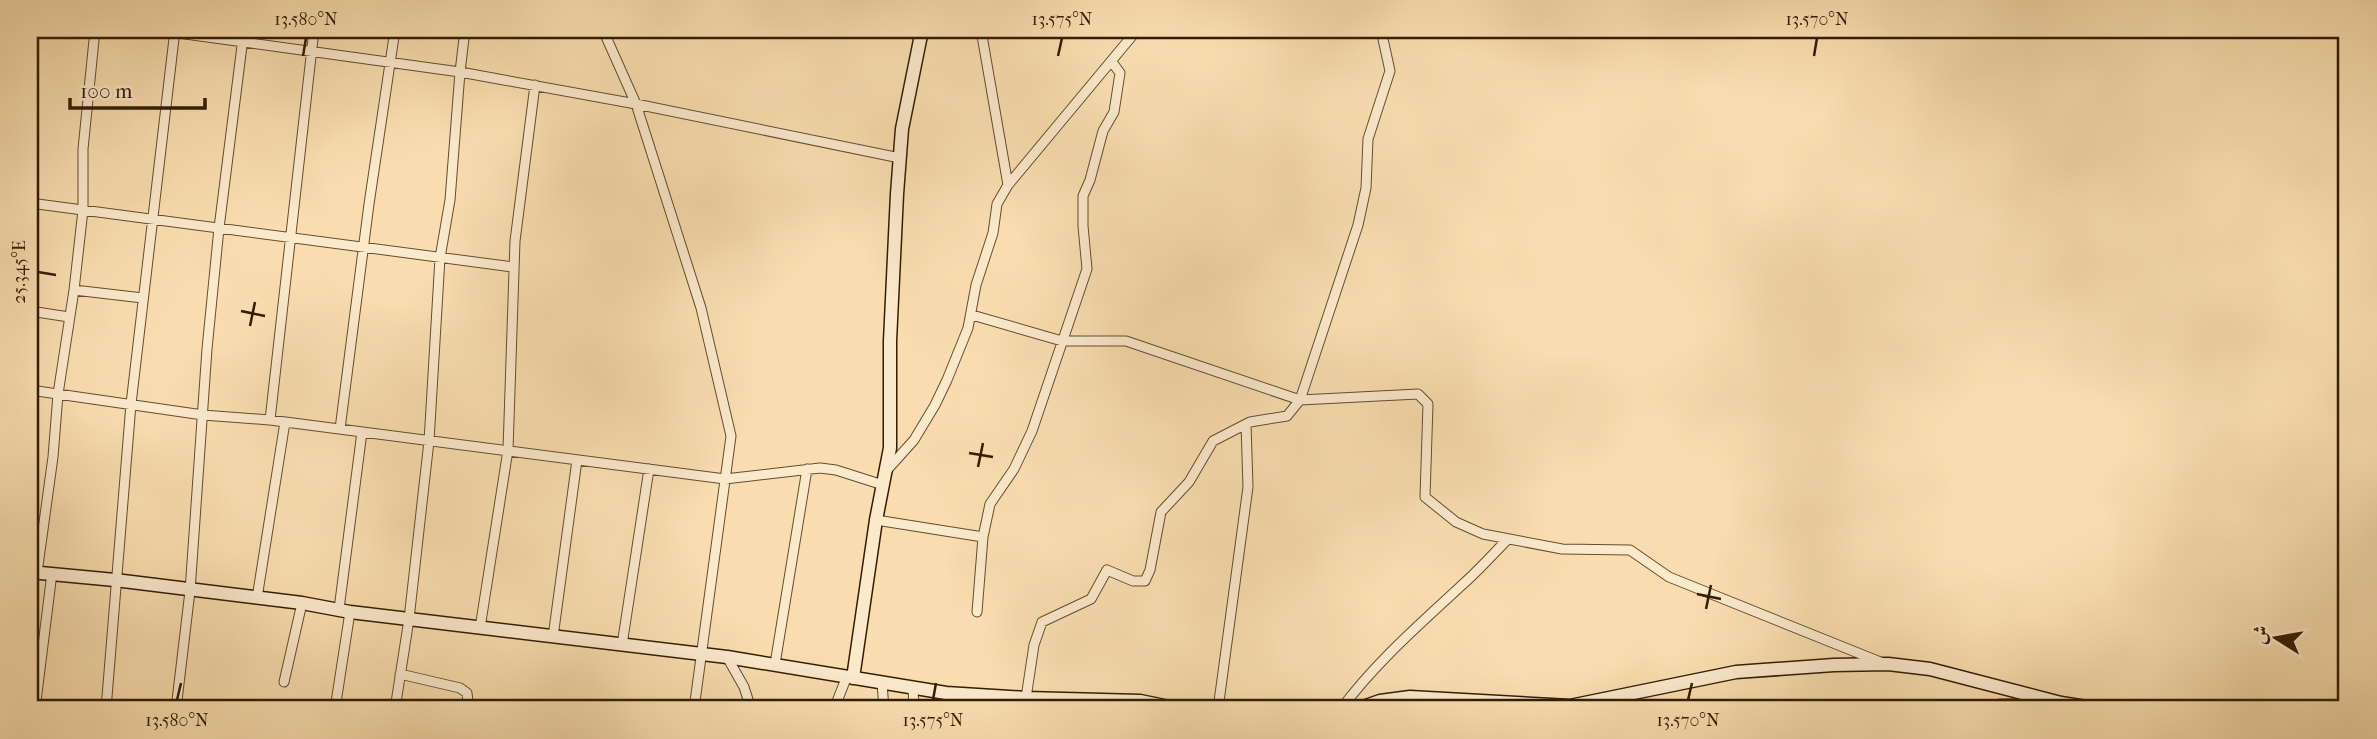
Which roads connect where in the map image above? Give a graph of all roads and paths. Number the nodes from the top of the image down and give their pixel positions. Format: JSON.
{"nodes":[{"id":1,"x":95,"y":30,"type":"edge"},
{"id":2,"x":156,"y":30,"type":"edge"},
{"id":3,"x":244,"y":30,"type":"edge"},
{"id":4,"x":314,"y":30,"type":"edge"},
{"id":5,"x":396,"y":30,"type":"edge"},
{"id":6,"x":465,"y":30,"type":"edge"},
{"id":7,"x":603,"y":30,"type":"edge"},
{"id":8,"x":922,"y":30,"type":"edge"},
{"id":9,"x":981,"y":30,"type":"edge"},
{"id":10,"x":1137,"y":30,"type":"edge"},
{"id":11,"x":1381,"y":30,"type":"edge"},
{"id":12,"x":175,"y":31,"type":"edge"},
{"id":13,"x":243,"y":42,"type":"junction"},
{"id":14,"x":311,"y":51,"type":"junction"},
{"id":15,"x":391,"y":61,"type":"junction"},
{"id":16,"x":1112,"y":62,"type":"junction"},
{"id":17,"x":460,"y":72,"type":"junction"},
{"id":18,"x":535,"y":85,"type":"junction"},
{"id":19,"x":636,"y":104,"type":"junction"},
{"id":20,"x":900,"y":158,"type":"junction"},
{"id":21,"x":1008,"y":185,"type":"junction"},
{"id":22,"x":30,"y":203,"type":"edge"},
{"id":23,"x":83,"y":210,"type":"junction"},
{"id":24,"x":152,"y":219,"type":"junction"},
{"id":25,"x":219,"y":228,"type":"junction"},
{"id":26,"x":291,"y":238,"type":"junction"},
{"id":27,"x":363,"y":247,"type":"junction"},
{"id":28,"x":440,"y":258,"type":"junction"},
{"id":29,"x":513,"y":267,"type":"junction"},
{"id":30,"x":74,"y":289,"type":"junction"},
{"id":31,"x":144,"y":298,"type":"junction"},
{"id":32,"x":30,"y":312,"type":"edge"},
{"id":33,"x":972,"y":314,"type":"junction"},
{"id":34,"x":69,"y":317,"type":"junction"},
{"id":35,"x":1062,"y":341,"type":"junction"},
{"id":36,"x":30,"y":390,"type":"edge"},
{"id":37,"x":58,"y":394,"type":"junction"},
{"id":38,"x":1300,"y":400,"type":"junction"},
{"id":39,"x":131,"y":404,"type":"junction"},
{"id":40,"x":203,"y":415,"type":"junction"},
{"id":41,"x":270,"y":420,"type":"junction"},
{"id":42,"x":285,"y":422,"type":"junction"},
{"id":43,"x":1247,"y":424,"type":"junction"},
{"id":44,"x":340,"y":429,"type":"junction"},
{"id":45,"x":362,"y":432,"type":"junction"},
{"id":46,"x":429,"y":440,"type":"junction"},
{"id":47,"x":508,"y":450,"type":"junction"},
{"id":48,"x":577,"y":460,"type":"junction"},
{"id":49,"x":649,"y":469,"type":"junction"},
{"id":50,"x":807,"y":469,"type":"junction"},
{"id":51,"x":886,"y":471,"type":"junction"},
{"id":52,"x":725,"y":479,"type":"junction"},
{"id":53,"x":883,"y":485,"type":"junction"},
{"id":54,"x":876,"y":520,"type":"junction"},
{"id":55,"x":983,"y":537,"type":"junction"},
{"id":56,"x":1508,"y":539,"type":"junction"},
{"id":57,"x":34,"y":573,"type":"edge"},
{"id":58,"x":52,"y":573,"type":"junction"},
{"id":59,"x":115,"y":580,"type":"junction"},
{"id":60,"x":190,"y":591,"type":"junction"},
{"id":61,"x":257,"y":598,"type":"junction"},
{"id":62,"x":302,"y":603,"type":"junction"},
{"id":63,"x":344,"y":610,"type":"junction"},
{"id":64,"x":977,"y":612,"type":"dead end"},
{"id":65,"x":409,"y":618,"type":"junction"},
{"id":66,"x":480,"y":628,"type":"junction"},
{"id":67,"x":553,"y":637,"type":"junction"},
{"id":68,"x":622,"y":645,"type":"junction"},
{"id":69,"x":700,"y":654,"type":"junction"},
{"id":70,"x":727,"y":657,"type":"junction"},
{"id":71,"x":775,"y":664,"type":"junction"},
{"id":72,"x":1888,"y":664,"type":"junction"},
{"id":73,"x":400,"y":674,"type":"junction"},
{"id":74,"x":850,"y":677,"type":"junction"},
{"id":75,"x":284,"y":682,"type":"dead end"},
{"id":76,"x":882,"y":683,"type":"junction"},
{"id":77,"x":912,"y":688,"type":"junction"},
{"id":78,"x":1026,"y":698,"type":"junction"},
{"id":79,"x":1001,"y":703,"type":"edge"},
{"id":80,"x":2061,"y":703,"type":"junction"},
{"id":81,"x":1056,"y":704,"type":"edge"},
{"id":82,"x":1108,"y":704,"type":"edge"},
{"id":83,"x":1160,"y":706,"type":"edge"},
{"id":84,"x":35,"y":709,"type":"edge"},
{"id":85,"x":106,"y":709,"type":"edge"},
{"id":86,"x":176,"y":709,"type":"edge"},
{"id":87,"x":335,"y":709,"type":"edge"},
{"id":88,"x":395,"y":709,"type":"edge"},
{"id":89,"x":469,"y":709,"type":"edge"},
{"id":90,"x":694,"y":709,"type":"edge"},
{"id":91,"x":751,"y":709,"type":"edge"},
{"id":92,"x":834,"y":709,"type":"edge"},
{"id":93,"x":884,"y":709,"type":"edge"},
{"id":94,"x":914,"y":709,"type":"edge"},
{"id":95,"x":1179,"y":709,"type":"edge"},
{"id":96,"x":1218,"y":709,"type":"edge"},
{"id":97,"x":1341,"y":709,"type":"edge"},
{"id":98,"x":1357,"y":709,"type":"edge"},
{"id":99,"x":1974,"y":709,"type":"edge"},
{"id":100,"x":2099,"y":709,"type":"edge"}],
"edges":[{"from":1,"to":23,"type":"street"},
{"from":2,"to":12,"type":"street"},
{"from":3,"to":13,"type":"street"},
{"from":4,"to":14,"type":"street"},
{"from":5,"to":15,"type":"street"},
{"from":6,"to":17,"type":"street"},
{"from":7,"to":19,"type":"street"},
{"from":8,"to":20,"type":"main road"},
{"from":9,"to":21,"type":"street"},
{"from":10,"to":16,"type":"street"},
{"from":11,"to":38,"type":"street"},
{"from":12,"to":13,"type":"street"},
{"from":12,"to":24,"type":"street"},
{"from":13,"to":14,"type":"street"},
{"from":13,"to":25,"type":"street"},
{"from":14,"to":15,"type":"street"},
{"from":14,"to":26,"type":"street"},
{"from":15,"to":17,"type":"street"},
{"from":15,"to":27,"type":"street"},
{"from":16,"to":21,"type":"street"},
{"from":16,"to":35,"type":"street"},
{"from":17,"to":18,"type":"street"},
{"from":17,"to":28,"type":"street"},
{"from":18,"to":19,"type":"street"},
{"from":18,"to":29,"type":"street"},
{"from":19,"to":20,"type":"street"},
{"from":19,"to":52,"type":"street"},
{"from":20,"to":51,"type":"main road"},
{"from":21,"to":33,"type":"street"},
{"from":22,"to":23,"type":"street"},
{"from":23,"to":24,"type":"street"},
{"from":23,"to":30,"type":"street"},
{"from":24,"to":25,"type":"street"},
{"from":24,"to":31,"type":"street"},
{"from":25,"to":26,"type":"street"},
{"from":25,"to":40,"type":"street"},
{"from":26,"to":27,"type":"street"},
{"from":26,"to":41,"type":"street"},
{"from":27,"to":28,"type":"street"},
{"from":27,"to":44,"type":"street"},
{"from":28,"to":29,"type":"street"},
{"from":28,"to":46,"type":"street"},
{"from":29,"to":47,"type":"street"},
{"from":30,"to":31,"type":"street"},
{"from":30,"to":34,"type":"street"},
{"from":31,"to":39,"type":"street"},
{"from":32,"to":34,"type":"street"},
{"from":33,"to":35,"type":"street"},
{"from":33,"to":51,"type":"street"},
{"from":34,"to":37,"type":"street"},
{"from":35,"to":38,"type":"street"},
{"from":35,"to":55,"type":"street"},
{"from":36,"to":37,"type":"street"},
{"from":37,"to":39,"type":"street"},
{"from":37,"to":57,"type":"street"},
{"from":38,"to":43,"type":"street"},
{"from":38,"to":56,"type":"street"},
{"from":39,"to":40,"type":"street"},
{"from":39,"to":59,"type":"street"},
{"from":40,"to":41,"type":"street"},
{"from":40,"to":60,"type":"street"},
{"from":41,"to":42,"type":"street"},
{"from":42,"to":44,"type":"street"},
{"from":42,"to":61,"type":"street"},
{"from":43,"to":78,"type":"street"},
{"from":43,"to":96,"type":"street"},
{"from":44,"to":45,"type":"street"},
{"from":45,"to":46,"type":"street"},
{"from":45,"to":63,"type":"street"},
{"from":46,"to":47,"type":"street"},
{"from":46,"to":65,"type":"street"},
{"from":47,"to":48,"type":"street"},
{"from":47,"to":66,"type":"street"},
{"from":48,"to":49,"type":"street"},
{"from":48,"to":67,"type":"street"},
{"from":49,"to":52,"type":"street"},
{"from":49,"to":68,"type":"street"},
{"from":50,"to":52,"type":"street"},
{"from":50,"to":53,"type":"street"},
{"from":50,"to":71,"type":"street"},
{"from":51,"to":53,"type":"main road"},
{"from":52,"to":69,"type":"street"},
{"from":53,"to":54,"type":"main road"},
{"from":54,"to":55,"type":"street"},
{"from":54,"to":74,"type":"main road"},
{"from":55,"to":64,"type":"street"},
{"from":56,"to":72,"type":"street"},
{"from":56,"to":97,"type":"street"},
{"from":57,"to":58,"type":"main road"},
{"from":58,"to":59,"type":"main road"},
{"from":58,"to":84,"type":"street"},
{"from":59,"to":60,"type":"main road"},
{"from":59,"to":85,"type":"street"},
{"from":60,"to":61,"type":"main road"},
{"from":60,"to":86,"type":"street"},
{"from":61,"to":62,"type":"main road"},
{"from":62,"to":63,"type":"main road"},
{"from":62,"to":75,"type":"street"},
{"from":63,"to":65,"type":"main road"},
{"from":63,"to":87,"type":"street"},
{"from":65,"to":66,"type":"main road"},
{"from":65,"to":73,"type":"street"},
{"from":66,"to":67,"type":"main road"},
{"from":67,"to":68,"type":"main road"},
{"from":68,"to":69,"type":"main road"},
{"from":69,"to":70,"type":"main road"},
{"from":69,"to":90,"type":"street"},
{"from":70,"to":71,"type":"main road"},
{"from":70,"to":91,"type":"street"},
{"from":71,"to":74,"type":"main road"},
{"from":72,"to":80,"type":"main road"},
{"from":72,"to":98,"type":"main road"},
{"from":73,"to":88,"type":"street"},
{"from":73,"to":89,"type":"street"},
{"from":74,"to":76,"type":"main road"},
{"from":74,"to":92,"type":"street"},
{"from":76,"to":77,"type":"main road"},
{"from":76,"to":93,"type":"street"},
{"from":77,"to":79,"type":"main road"},
{"from":77,"to":94,"type":"street"},
{"from":78,"to":79,"type":"main road"},
{"from":78,"to":81,"type":"main road"},
{"from":80,"to":99,"type":"street"},
{"from":80,"to":100,"type":"main road"},
{"from":81,"to":82,"type":"main road"},
{"from":82,"to":83,"type":"main road"},
{"from":83,"to":95,"type":"main road"}]}
